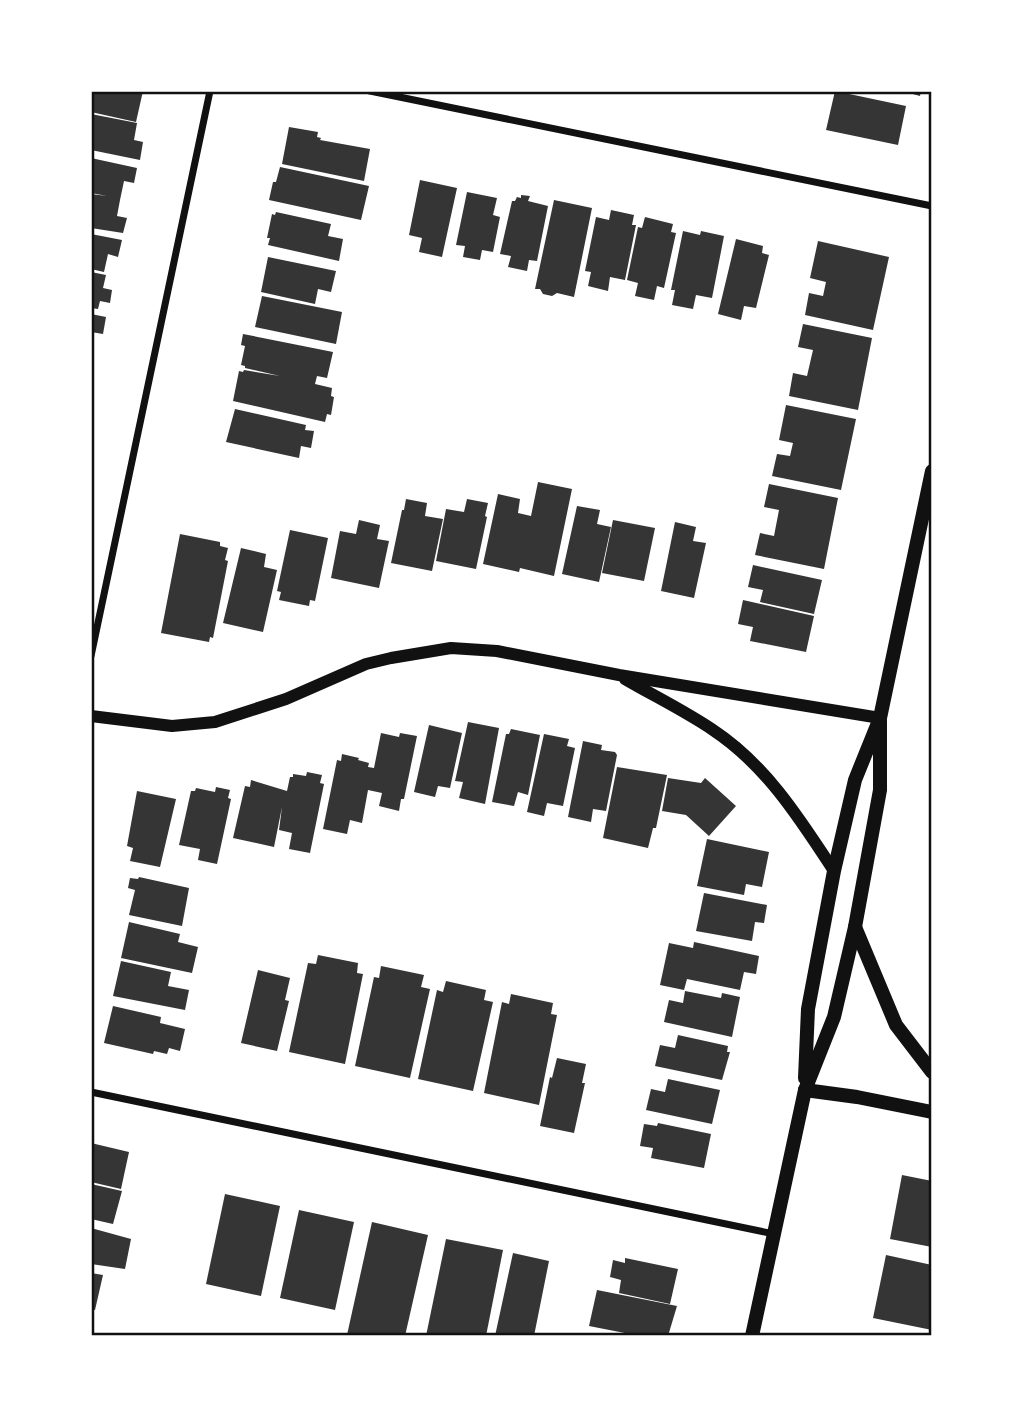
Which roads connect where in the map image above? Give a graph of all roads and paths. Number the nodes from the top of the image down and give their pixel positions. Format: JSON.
{"nodes":[{"id":1,"x":211,"y":91,"type":"edge"},
{"id":2,"x":370,"y":91,"type":"edge"},
{"id":3,"x":932,"y":206,"type":"edge"},
{"id":4,"x":932,"y":471,"type":"edge"},
{"id":5,"x":927,"y":522,"type":"edge"},
{"id":6,"x":91,"y":656,"type":"edge"},
{"id":7,"x":619,"y":675,"type":"junction"},
{"id":8,"x":91,"y":716,"type":"edge"},
{"id":9,"x":880,"y":718,"type":"junction"},
{"id":10,"x":834,"y":871,"type":"junction"},
{"id":11,"x":855,"y":927,"type":"junction"},
{"id":12,"x":932,"y":1072,"type":"edge"},
{"id":13,"x":805,"y":1090,"type":"junction"},
{"id":14,"x":91,"y":1092,"type":"edge"},
{"id":15,"x":932,"y":1112,"type":"edge"},
{"id":16,"x":774,"y":1234,"type":"junction"},
{"id":17,"x":752,"y":1336,"type":"edge"}],
"edges":[{"from":1,"to":6,"type":"street"},
{"from":2,"to":3,"type":"street"},
{"from":4,"to":5,"type":"main road"},
{"from":5,"to":9,"type":"main road"},
{"from":7,"to":8,"type":"street"},
{"from":7,"to":9,"type":"street"},
{"from":7,"to":10,"type":"street"},
{"from":9,"to":10,"type":"main road"},
{"from":9,"to":11,"type":"main road"},
{"from":10,"to":13,"type":"main road"},
{"from":11,"to":12,"type":"main road"},
{"from":11,"to":13,"type":"main road"},
{"from":13,"to":15,"type":"main road"},
{"from":13,"to":16,"type":"main road"},
{"from":14,"to":16,"type":"street"},
{"from":16,"to":17,"type":"main road"}]}
